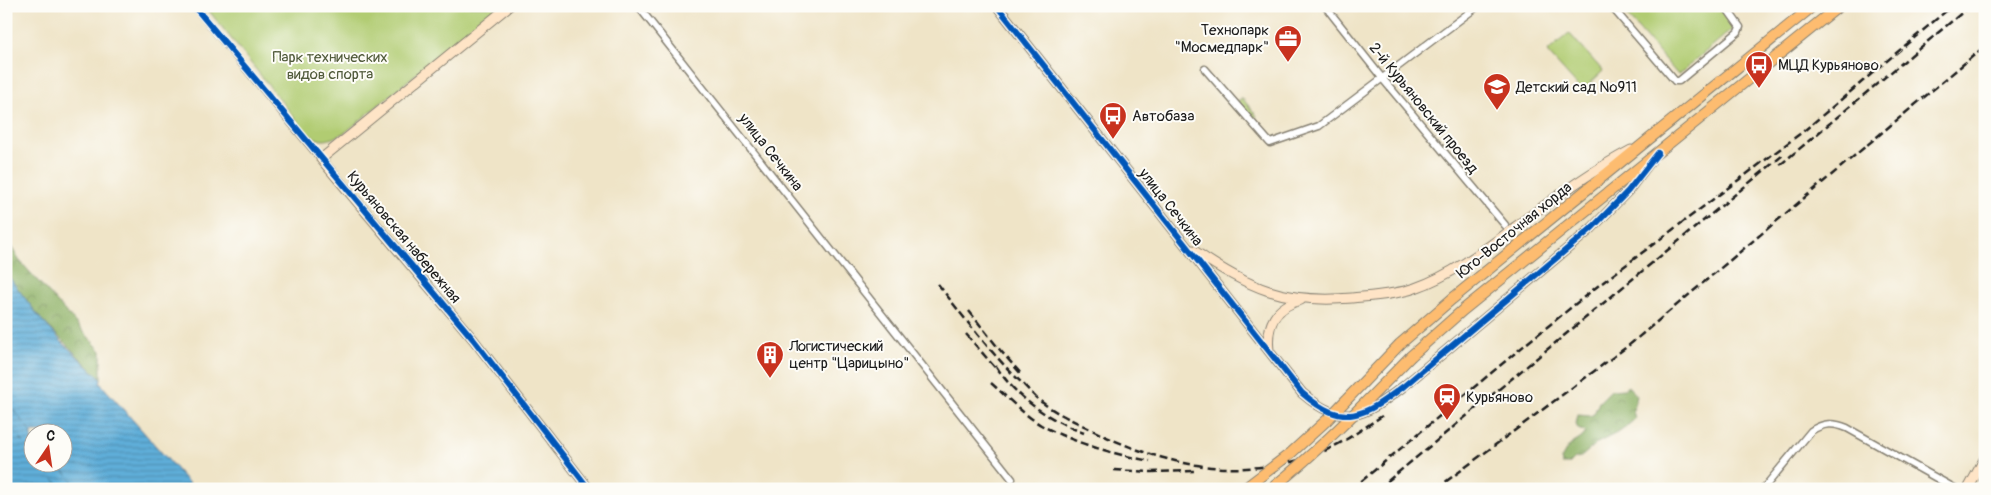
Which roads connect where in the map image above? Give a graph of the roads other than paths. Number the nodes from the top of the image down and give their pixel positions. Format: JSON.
{"nodes":[{"id":1,"x":194,"y":6,"type":"edge"},
{"id":2,"x":509,"y":6,"type":"edge"},
{"id":3,"x":638,"y":6,"type":"edge"},
{"id":4,"x":996,"y":6,"type":"edge"},
{"id":5,"x":1325,"y":6,"type":"edge"},
{"id":6,"x":1478,"y":6,"type":"edge"},
{"id":7,"x":1611,"y":6,"type":"edge"},
{"id":8,"x":1725,"y":6,"type":"edge"},
{"id":9,"x":1813,"y":6,"type":"edge"},
{"id":10,"x":1839,"y":6,"type":"edge"},
{"id":11,"x":1205,"y":70,"type":"dead end"},
{"id":12,"x":1382,"y":78,"type":"junction"},
{"id":13,"x":1647,"y":142,"type":"junction"},
{"id":14,"x":1658,"y":153,"type":"junction"},
{"id":15,"x":321,"y":159,"type":"junction"},
{"id":16,"x":1505,"y":225,"type":"dead end"},
{"id":17,"x":1185,"y":245,"type":"junction"},
{"id":18,"x":1304,"y":300,"type":"junction"},
{"id":19,"x":1269,"y":351,"type":"junction"},
{"id":20,"x":1985,"y":458,"type":"edge"},
{"id":21,"x":1012,"y":479,"type":"dead end"},
{"id":22,"x":589,"y":489,"type":"edge"},
{"id":23,"x":1244,"y":489,"type":"edge"},
{"id":24,"x":1271,"y":489,"type":"edge"},
{"id":25,"x":1763,"y":489,"type":"edge"},
{"id":26,"x":1956,"y":489,"type":"edge"},
{"id":27,"x":1968,"y":489,"type":"edge"}],
"edges":[{"from":1,"to":15,"type":"street","name":"Курьяновская набережная"},
{"from":2,"to":15,"type":"street"},
{"from":3,"to":21,"type":"street","name":"улица Сечкина"},
{"from":4,"to":17,"type":"street","name":"улица Сечкина"},
{"from":5,"to":12,"type":"street","name":"2-й Курьяновский проезд"},
{"from":6,"to":12,"type":"street"},
{"from":7,"to":8,"type":"street"},
{"from":9,"to":13,"type":"main road","name":"Юго-Восточная хорда"},
{"from":10,"to":14,"type":"main road","name":"Юго-Восточная хорда"},
{"from":11,"to":12,"type":"street"},
{"from":12,"to":16,"type":"street","name":"2-й Курьяновский проезд"},
{"from":13,"to":18,"type":"street"},
{"from":13,"to":23,"type":"main road","name":"Юго-Восточная хорда","bridge":true},
{"from":14,"to":19,"type":"street","name":"улица Сечкина"},
{"from":14,"to":24,"type":"main road","name":"Юго-Восточная хорда","bridge":true},
{"from":15,"to":22,"type":"street","name":"Курьяновская набережная"},
{"from":17,"to":18,"type":"street"},
{"from":17,"to":19,"type":"street","name":"улица Сечкина"},
{"from":18,"to":19,"type":"street"},
{"from":20,"to":27,"type":"street"},
{"from":25,"to":26,"type":"street"}]}
